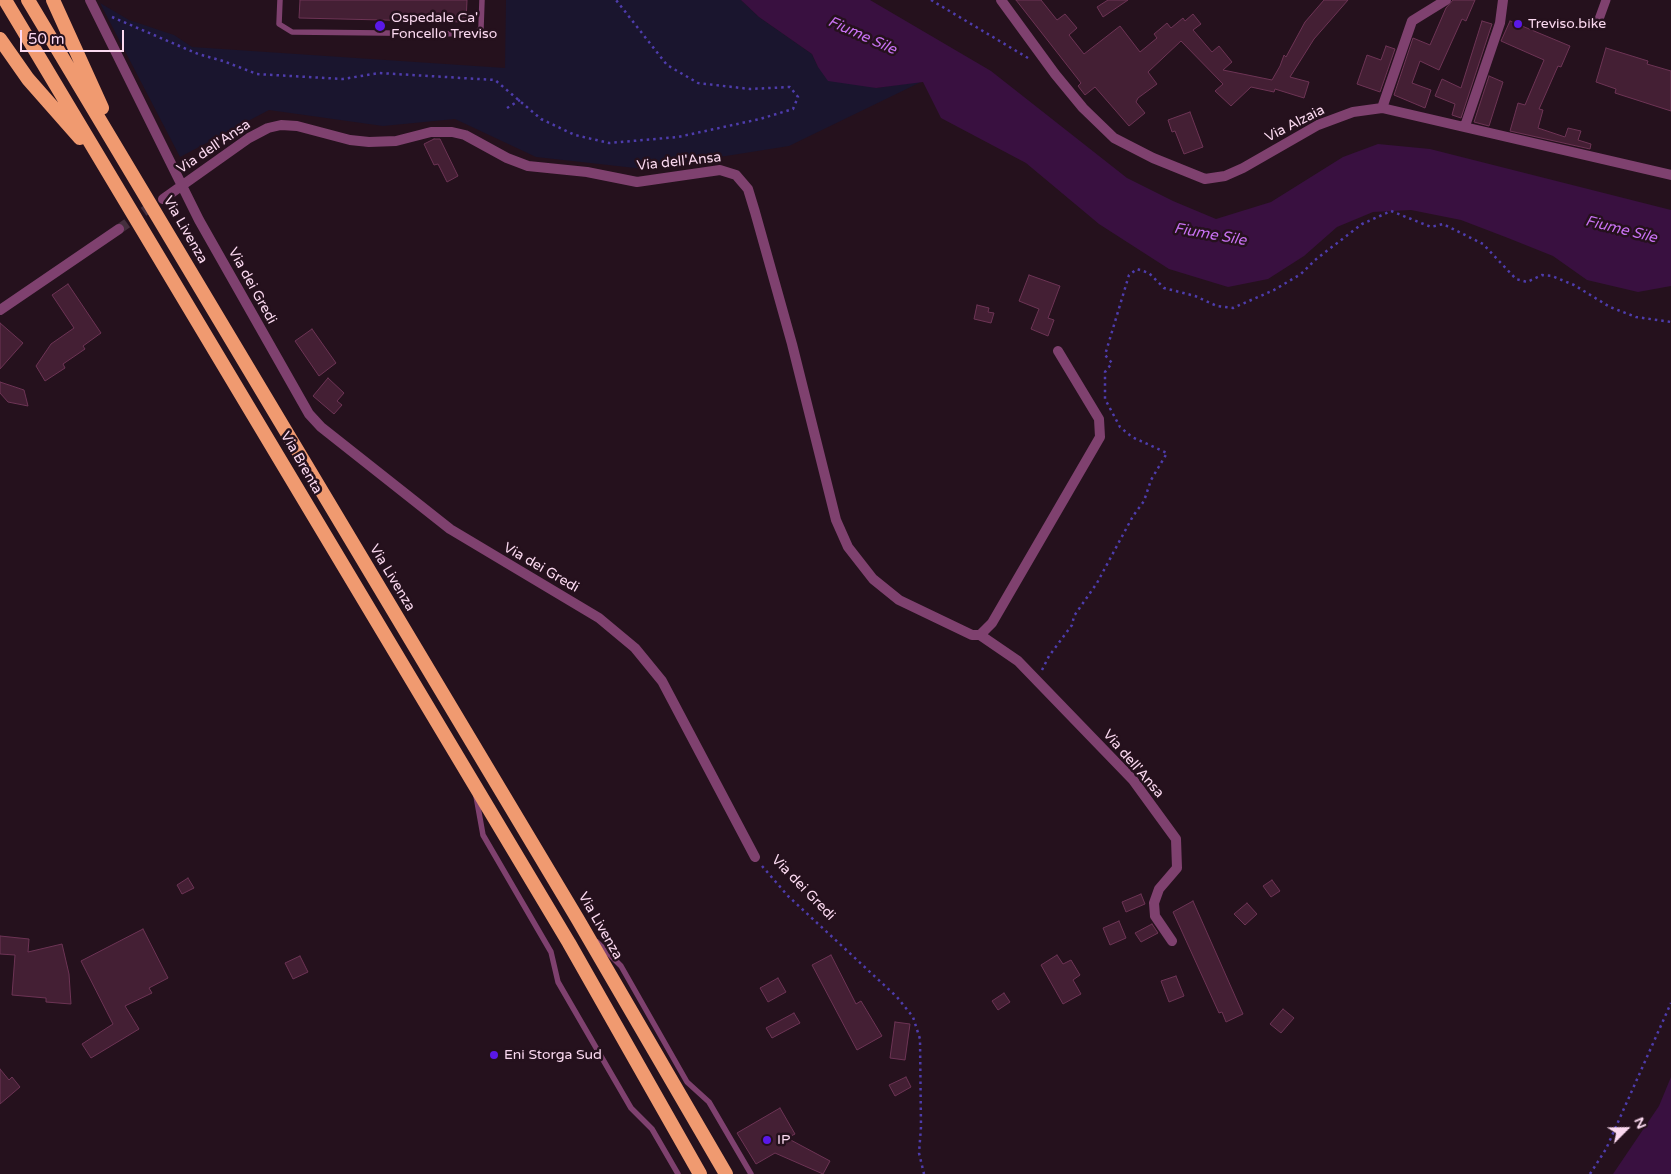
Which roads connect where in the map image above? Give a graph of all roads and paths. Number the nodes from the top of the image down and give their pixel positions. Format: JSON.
{"nodes":[{"id":1,"x":6,"y":0,"type":"edge"},
{"id":2,"x":28,"y":0,"type":"edge"},
{"id":3,"x":53,"y":0,"type":"edge"},
{"id":4,"x":280,"y":0,"type":"edge"},
{"id":5,"x":482,"y":0,"type":"edge"},
{"id":6,"x":616,"y":0,"type":"edge"},
{"id":7,"x":931,"y":0,"type":"edge"},
{"id":8,"x":1002,"y":0,"type":"edge"},
{"id":9,"x":1446,"y":0,"type":"edge"},
{"id":10,"x":1503,"y":0,"type":"edge"},
{"id":11,"x":1606,"y":0,"type":"edge"},
{"id":12,"x":92,"y":4,"type":"edge"},
{"id":13,"x":1598,"y":22,"type":"dead end"},
{"id":14,"x":0,"y":39,"type":"edge"},
{"id":15,"x":1031,"y":59,"type":"dead end"},
{"id":16,"x":520,"y":100,"type":"junction"},
{"id":17,"x":507,"y":108,"type":"dead end"},
{"id":18,"x":1382,"y":108,"type":"junction"},
{"id":19,"x":1465,"y":126,"type":"junction"},
{"id":20,"x":124,"y":159,"type":"junction"},
{"id":21,"x":106,"y":168,"type":"junction"},
{"id":22,"x":1671,"y":175,"type":"edge"},
{"id":23,"x":182,"y":186,"type":"junction"},
{"id":24,"x":163,"y":199,"type":"tunnel mouth"},
{"id":25,"x":118,"y":229,"type":"tunnel mouth"},
{"id":26,"x":0,"y":310,"type":"edge"},
{"id":27,"x":1671,"y":322,"type":"edge"},
{"id":28,"x":1058,"y":351,"type":"dead end"},
{"id":29,"x":980,"y":635,"type":"junction"},
{"id":30,"x":1038,"y":680,"type":"junction"},
{"id":31,"x":474,"y":785,"type":"junction"},
{"id":32,"x":755,"y":856,"type":"joint"},
{"id":33,"x":583,"y":928,"type":"junction"},
{"id":34,"x":1172,"y":940,"type":"dead end"},
{"id":35,"x":1671,"y":1003,"type":"edge"},
{"id":36,"x":678,"y":1174,"type":"edge"},
{"id":37,"x":700,"y":1174,"type":"edge"},
{"id":38,"x":726,"y":1174,"type":"edge"},
{"id":39,"x":751,"y":1174,"type":"edge"},
{"id":40,"x":924,"y":1174,"type":"edge"},
{"id":41,"x":1590,"y":1174,"type":"edge"}],
"edges":[{"from":1,"to":21,"type":"highway"},
{"from":2,"to":20,"type":"highway","name":"Via Livenza"},
{"from":3,"to":20,"type":"highway"},
{"from":4,"to":5,"type":"lane"},
{"from":6,"to":16,"type":"path"},
{"from":7,"to":15,"type":"path"},
{"from":8,"to":18,"type":"street","name":"Via Alzaia"},
{"from":9,"to":18,"type":"street"},
{"from":10,"to":19,"type":"street"},
{"from":11,"to":13,"type":"street"},
{"from":12,"to":16,"type":"path"},
{"from":12,"to":23,"type":"street","name":"Via dei Gredi"},
{"from":14,"to":21,"type":"highway"},
{"from":16,"to":17,"type":"path"},
{"from":18,"to":19,"type":"street","name":"Via Alzaia"},
{"from":19,"to":22,"type":"street","name":"Via Alzaia"},
{"from":20,"to":33,"type":"highway","name":"Via Livenza"},
{"from":21,"to":31,"type":"highway","name":"Via Brenta"},
{"from":23,"to":24,"type":"street","name":"Via dell'Ansa"},
{"from":23,"to":29,"type":"street","name":"Via dell'Ansa"},
{"from":23,"to":32,"type":"street","name":"Via dei Gredi"},
{"from":25,"to":26,"type":"street"},
{"from":27,"to":30,"type":"path"},
{"from":28,"to":29,"type":"street"},
{"from":29,"to":30,"type":"street","name":"Via dell'Ansa"},
{"from":30,"to":34,"type":"street","name":"Via dell'Ansa"},
{"from":31,"to":36,"type":"lane"},
{"from":31,"to":37,"type":"highway"},
{"from":32,"to":40,"type":"path","name":"Via dei Gredi"},
{"from":33,"to":38,"type":"highway","name":"Via Livenza"},
{"from":33,"to":39,"type":"lane"},
{"from":35,"to":41,"type":"path"}]}
